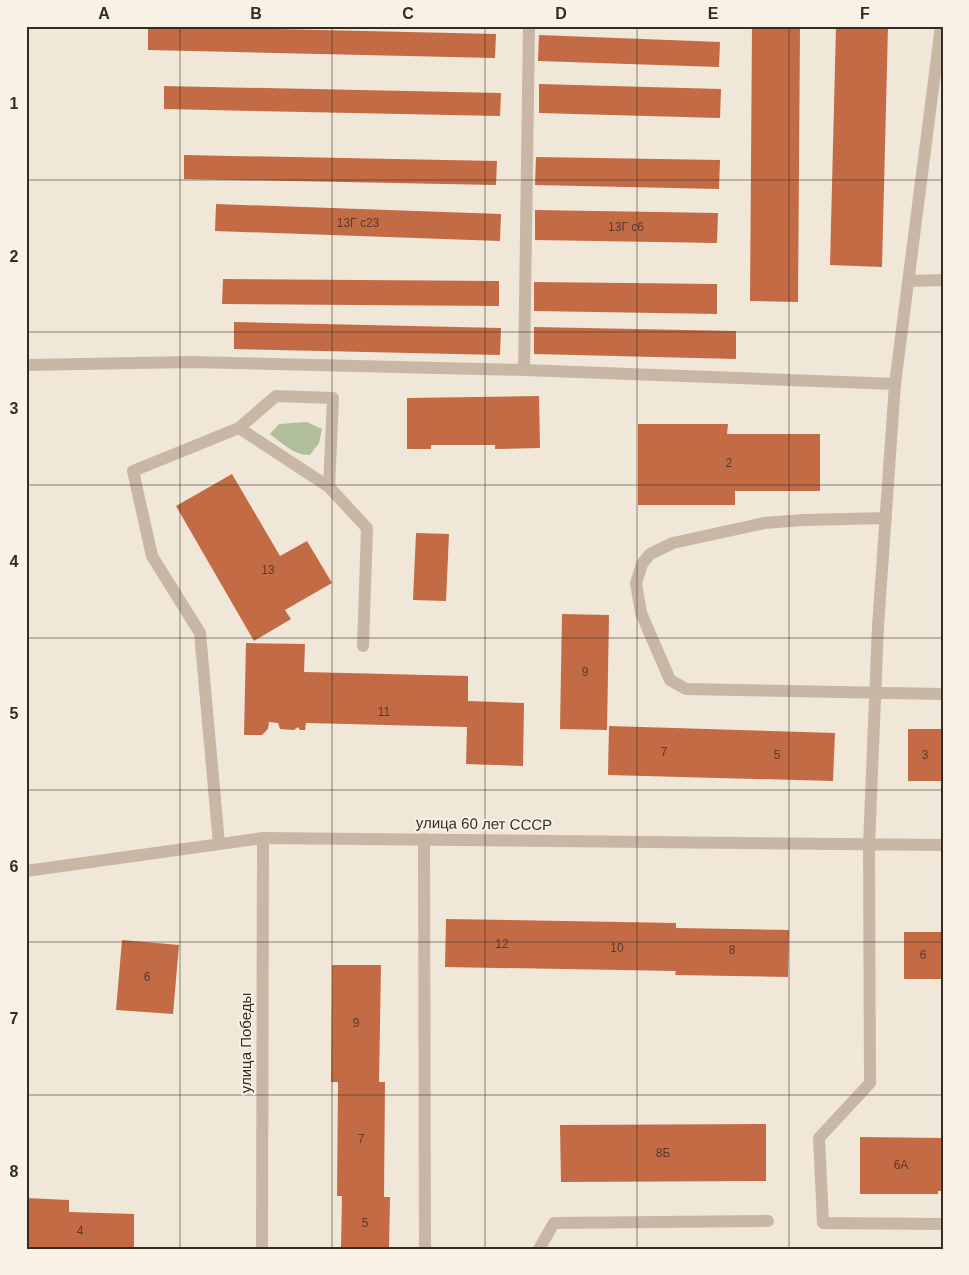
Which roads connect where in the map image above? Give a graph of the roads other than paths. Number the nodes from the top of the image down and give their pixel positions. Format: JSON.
{"nodes":[{"id":1,"x":529,"y":26,"type":"edge"},
{"id":2,"x":941,"y":26,"type":"edge"},
{"id":3,"x":943,"y":280,"type":"edge"},
{"id":4,"x":908,"y":281,"type":"junction"},
{"id":5,"x":26,"y":365,"type":"edge"},
{"id":6,"x":524,"y":370,"type":"junction"},
{"id":7,"x":895,"y":384,"type":"junction"},
{"id":8,"x":239,"y":428,"type":"junction"},
{"id":9,"x":330,"y":487,"type":"junction"},
{"id":10,"x":886,"y":518,"type":"junction"},
{"id":11,"x":363,"y":646,"type":"dead end"},
{"id":12,"x":875,"y":693,"type":"junction"},
{"id":13,"x":943,"y":694,"type":"edge"},
{"id":14,"x":263,"y":838,"type":"junction"},
{"id":15,"x":424,"y":840,"type":"junction"},
{"id":16,"x":219,"y":844,"type":"junction"},
{"id":17,"x":869,"y":844,"type":"junction"},
{"id":18,"x":943,"y":845,"type":"edge"},
{"id":19,"x":26,"y":871,"type":"edge"},
{"id":20,"x":768,"y":1221,"type":"dead end"},
{"id":21,"x":943,"y":1224,"type":"edge"},
{"id":22,"x":262,"y":1249,"type":"edge"},
{"id":23,"x":425,"y":1249,"type":"edge"},
{"id":24,"x":539,"y":1249,"type":"edge"}],
"edges":[{"from":1,"to":6,"type":"street"},
{"from":2,"to":4,"type":"street"},
{"from":3,"to":4,"type":"street"},
{"from":4,"to":7,"type":"street"},
{"from":5,"to":6,"type":"street"},
{"from":6,"to":7,"type":"street"},
{"from":7,"to":10,"type":"street"},
{"from":8,"to":9,"type":"street"},
{"from":8,"to":9,"type":"street"},
{"from":8,"to":16,"type":"street"},
{"from":9,"to":11,"type":"street"},
{"from":10,"to":12,"type":"street"},
{"from":10,"to":12,"type":"street"},
{"from":12,"to":13,"type":"street"},
{"from":12,"to":17,"type":"street"},
{"from":14,"to":15,"type":"street","name":"улица 60 лет СССР"},
{"from":14,"to":16,"type":"street","name":"улица 60 лет СССР"},
{"from":14,"to":22,"type":"street","name":"улица Победы"},
{"from":15,"to":17,"type":"street","name":"улица 60 лет СССР"},
{"from":15,"to":23,"type":"street"},
{"from":16,"to":19,"type":"street","name":"улица 60 лет СССР"},
{"from":17,"to":18,"type":"street","name":"улица 60 лет СССР"},
{"from":17,"to":21,"type":"street"},
{"from":20,"to":24,"type":"street"}]}
